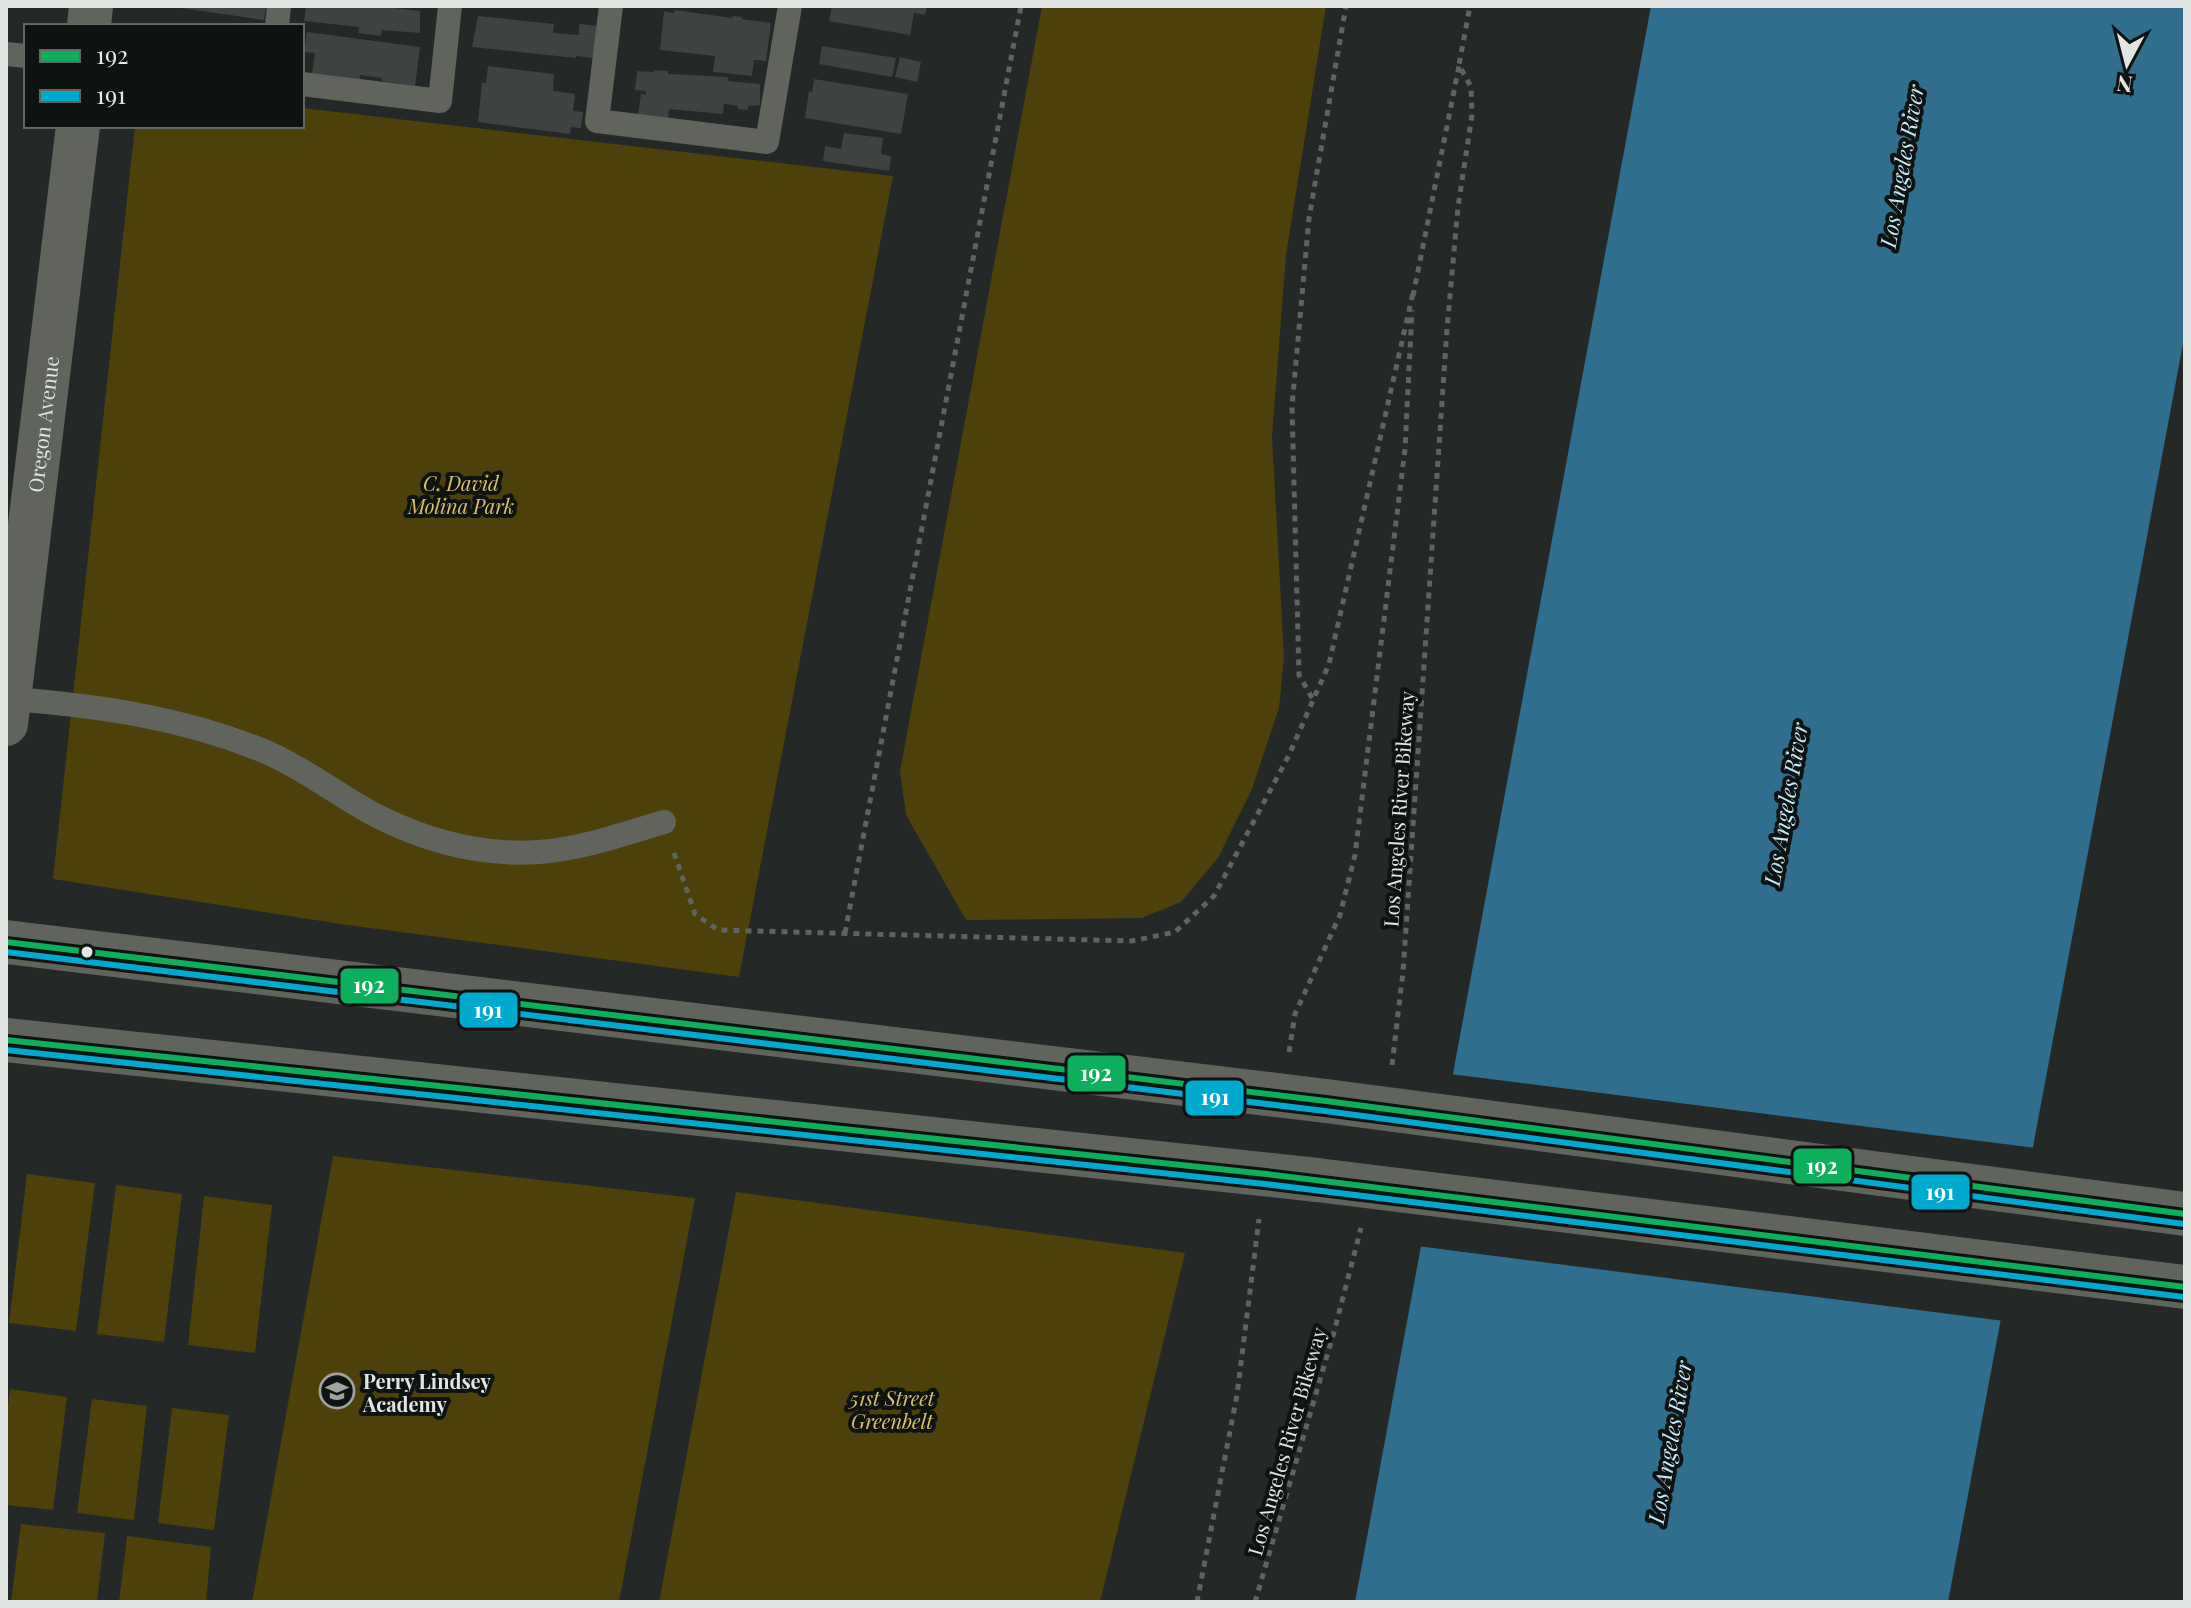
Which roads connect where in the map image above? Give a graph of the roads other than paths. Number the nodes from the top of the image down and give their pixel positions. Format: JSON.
{"nodes":[{"id":1,"x":450,"y":6,"type":"edge"},
{"id":2,"x":611,"y":6,"type":"edge"},
{"id":3,"x":790,"y":6,"type":"edge"},
{"id":4,"x":304,"y":84,"type":"edge"},
{"id":5,"x":78,"y":128,"type":"edge"},
{"id":6,"x":8,"y":711,"type":"edge"},
{"id":7,"x":664,"y":822,"type":"road end"},
{"id":8,"x":6,"y":942,"type":"edge"},
{"id":9,"x":6,"y":1040,"type":"edge"},
{"id":10,"x":2166,"y":1211,"type":"edge"},
{"id":11,"x":2185,"y":1287,"type":"edge"}],
"edges":[{"from":1,"to":4,"type":"lane"},
{"from":2,"to":3,"type":"lane"},
{"from":5,"to":6,"type":"main road","name":"Oregon Avenue"},
{"from":6,"to":7,"type":"lane"},
{"from":8,"to":10,"type":"main road","bridge":true},
{"from":9,"to":11,"type":"main road","bridge":true}]}
